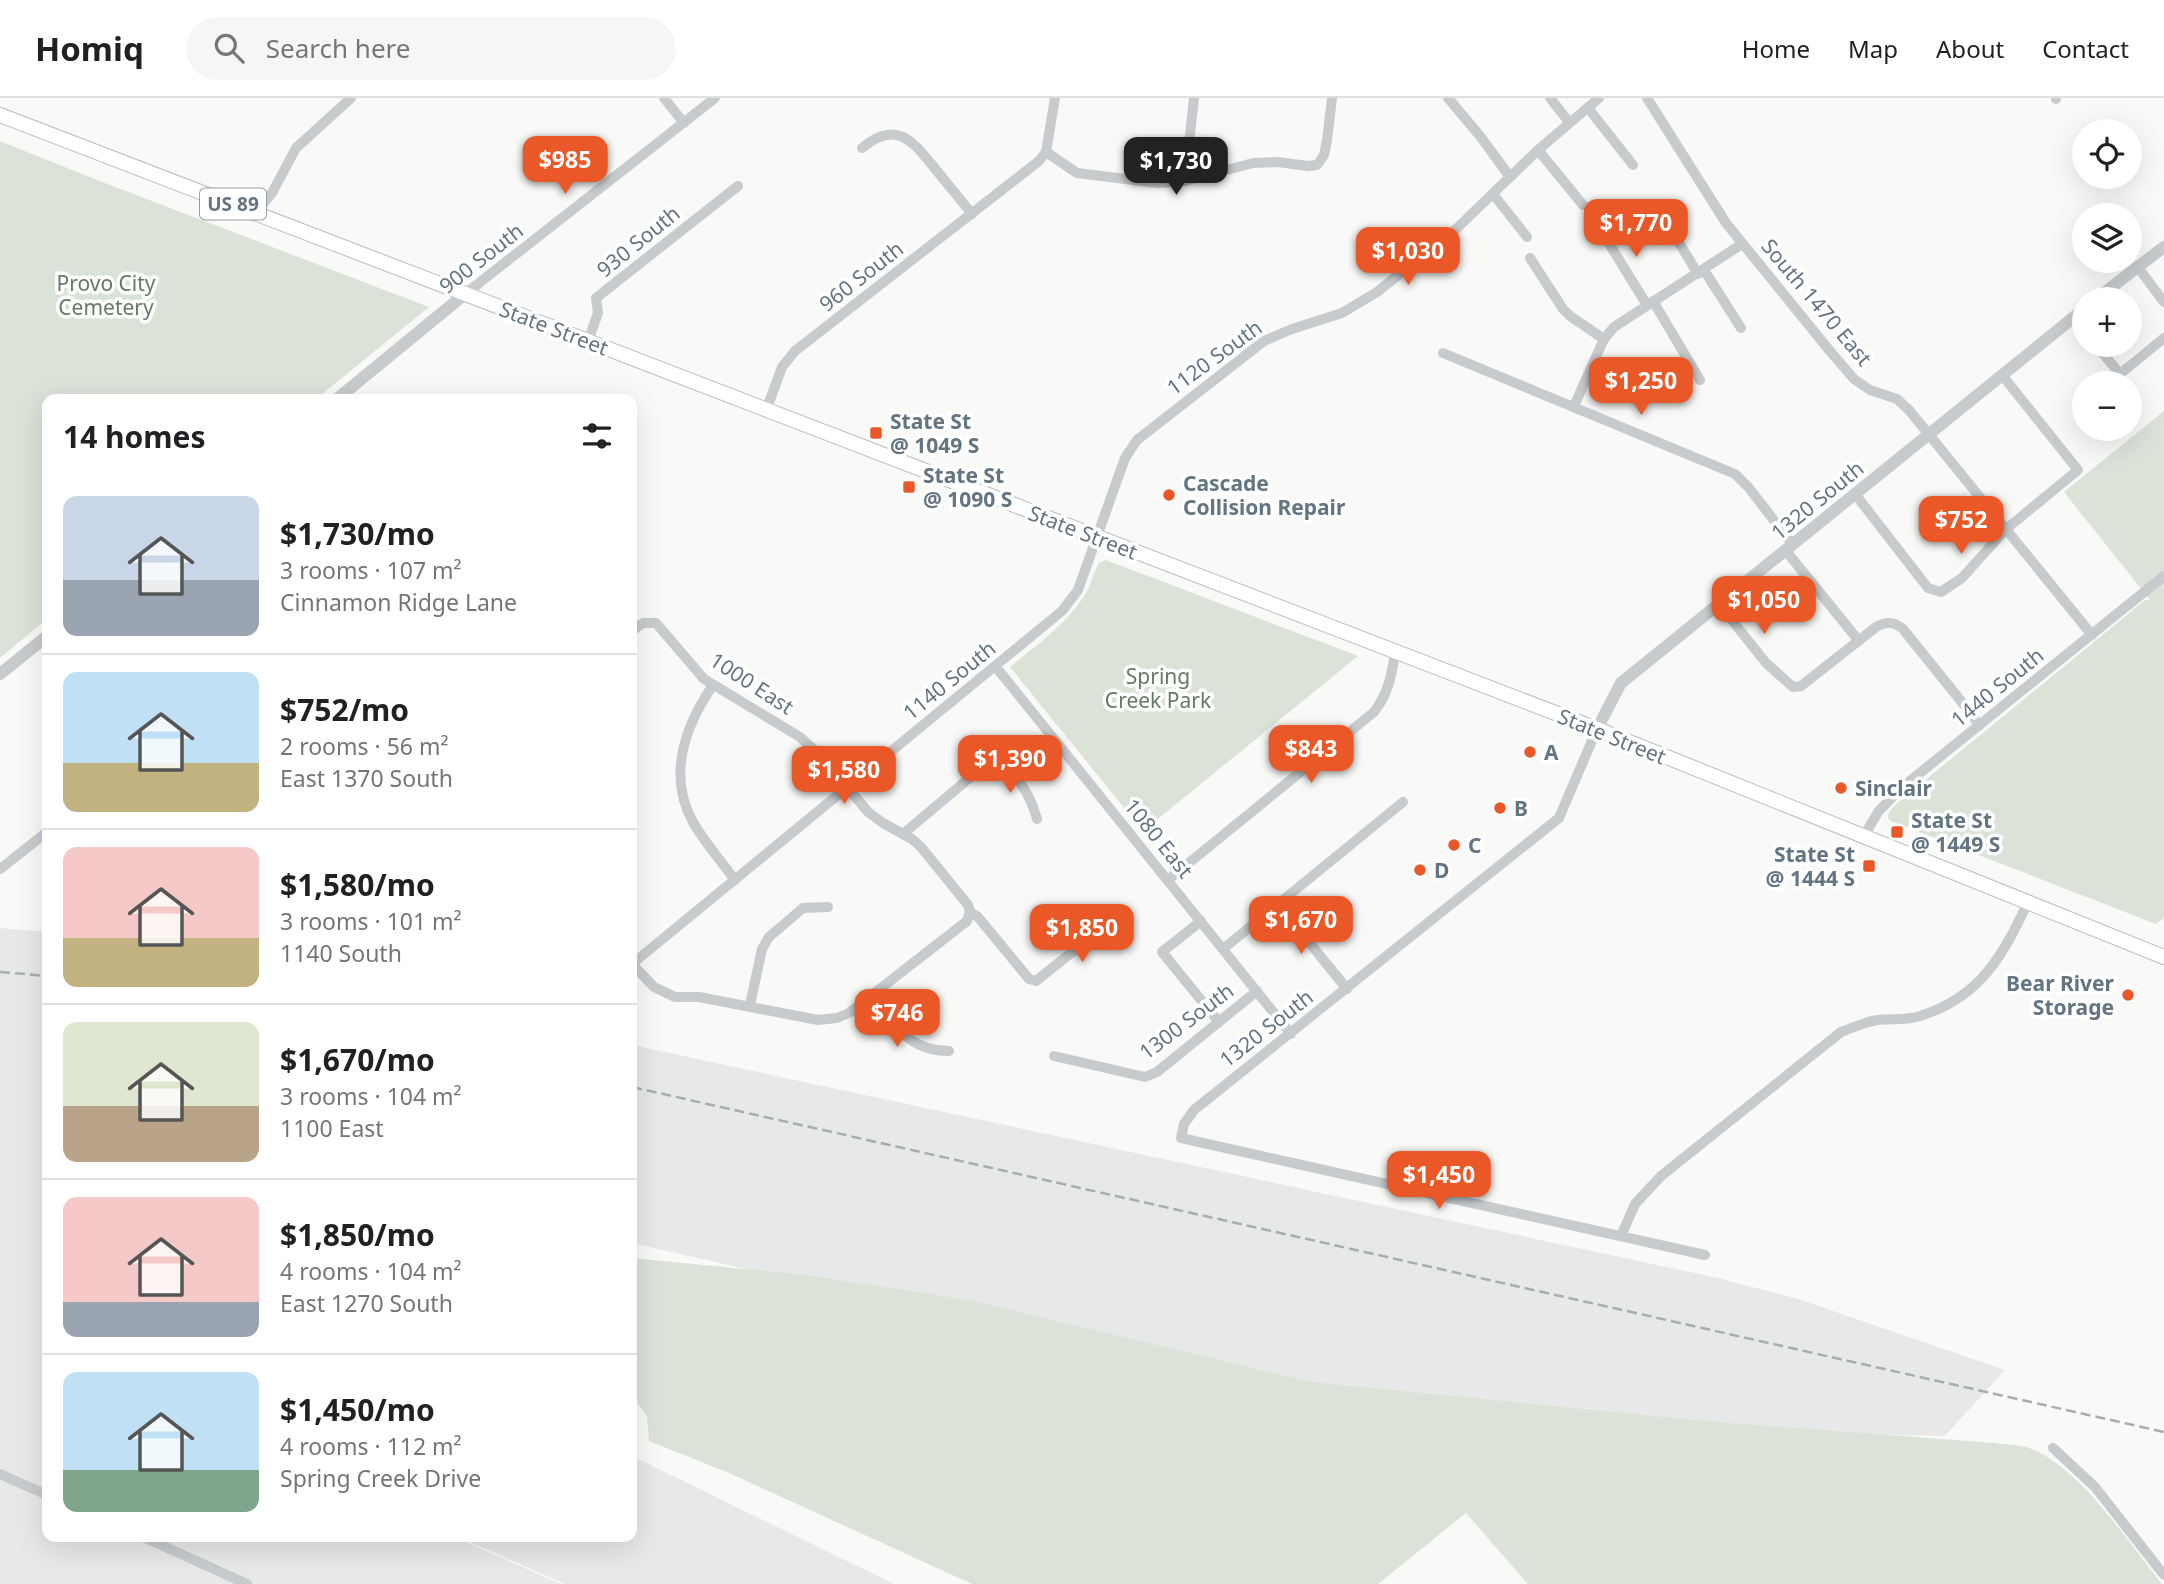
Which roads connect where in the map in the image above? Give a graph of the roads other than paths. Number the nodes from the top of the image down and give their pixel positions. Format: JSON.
{"nodes":[{"id":1,"x":351,"y":98,"type":"edge"},
{"id":2,"x":664,"y":98,"type":"edge"},
{"id":3,"x":715,"y":98,"type":"edge"},
{"id":4,"x":1055,"y":98,"type":"edge"},
{"id":5,"x":1194,"y":98,"type":"edge"},
{"id":6,"x":1332,"y":98,"type":"edge"},
{"id":7,"x":1448,"y":98,"type":"edge"},
{"id":8,"x":1550,"y":98,"type":"edge"},
{"id":9,"x":1600,"y":98,"type":"edge"},
{"id":10,"x":1647,"y":98,"type":"edge"},
{"id":11,"x":1588,"y":108,"type":"junction"},
{"id":12,"x":0,"y":115,"type":"edge"},
{"id":13,"x":684,"y":122,"type":"junction"},
{"id":14,"x":1569,"y":122,"type":"junction"},
{"id":15,"x":862,"y":148,"type":"dead end"},
{"id":16,"x":1538,"y":149,"type":"junction"},
{"id":17,"x":1046,"y":152,"type":"junction"},
{"id":18,"x":1633,"y":165,"type":"dead end"},
{"id":19,"x":1510,"y":177,"type":"junction"},
{"id":20,"x":1185,"y":181,"type":"junction"},
{"id":21,"x":738,"y":186,"type":"dead end"},
{"id":22,"x":1493,"y":194,"type":"junction"},
{"id":23,"x":1583,"y":205,"type":"dead end"},
{"id":24,"x":256,"y":213,"type":"junction"},
{"id":25,"x":1661,"y":213,"type":"dead end"},
{"id":26,"x":972,"y":214,"type":"junction"},
{"id":27,"x":1600,"y":229,"type":"dead end"},
{"id":28,"x":1527,"y":237,"type":"dead end"},
{"id":29,"x":1742,"y":244,"type":"junction"},
{"id":30,"x":2164,"y":247,"type":"edge"},
{"id":31,"x":1530,"y":258,"type":"dead end"},
{"id":32,"x":2142,"y":263,"type":"edge"},
{"id":33,"x":1701,"y":272,"type":"junction"},
{"id":34,"x":2129,"y":273,"type":"edge"},
{"id":35,"x":2142,"y":273,"type":"edge"},
{"id":36,"x":2111,"y":287,"type":"edge"},
{"id":37,"x":465,"y":294,"type":"junction"},
{"id":38,"x":2164,"y":302,"type":"edge"},
{"id":39,"x":1650,"y":303,"type":"junction"},
{"id":40,"x":2072,"y":319,"type":"edge"},
{"id":41,"x":1741,"y":328,"type":"dead end"},
{"id":42,"x":2164,"y":338,"type":"edge"},
{"id":43,"x":1604,"y":339,"type":"junction"},
{"id":44,"x":589,"y":341,"type":"junction"},
{"id":45,"x":1443,"y":352,"type":"dead end"},
{"id":46,"x":2142,"y":356,"type":"edge"},
{"id":47,"x":2106,"y":357,"type":"edge"},
{"id":48,"x":2141,"y":357,"type":"edge"},
{"id":49,"x":2002,"y":375,"type":"junction"},
{"id":50,"x":1700,"y":380,"type":"dead end"},
{"id":51,"x":343,"y":394,"type":"edge"},
{"id":52,"x":1574,"y":406,"type":"junction"},
{"id":53,"x":767,"y":408,"type":"junction"},
{"id":54,"x":1928,"y":435,"type":"junction"},
{"id":55,"x":1856,"y":494,"type":"junction"},
{"id":56,"x":2005,"y":530,"type":"junction"},
{"id":57,"x":1097,"y":537,"type":"junction"},
{"id":58,"x":1789,"y":548,"type":"junction"},
{"id":59,"x":2164,"y":576,"type":"edge"},
{"id":60,"x":1719,"y":604,"type":"junction"},
{"id":61,"x":637,"y":627,"type":"edge"},
{"id":62,"x":2092,"y":635,"type":"junction"},
{"id":63,"x":42,"y":640,"type":"edge"},
{"id":64,"x":1859,"y":641,"type":"junction"},
{"id":65,"x":1395,"y":652,"type":"junction"},
{"id":66,"x":996,"y":667,"type":"junction"},
{"id":67,"x":0,"y":674,"type":"edge"},
{"id":68,"x":713,"y":685,"type":"junction"},
{"id":69,"x":1979,"y":726,"type":"junction"},
{"id":70,"x":1597,"y":729,"type":"junction"},
{"id":71,"x":848,"y":788,"type":"junction"},
{"id":72,"x":1403,"y":802,"type":"dead end"},
{"id":73,"x":1037,"y":819,"type":"dead end"},
{"id":74,"x":903,"y":834,"type":"junction"},
{"id":75,"x":42,"y":836,"type":"edge"},
{"id":76,"x":1864,"y":836,"type":"junction"},
{"id":77,"x":0,"y":869,"type":"edge"},
{"id":78,"x":735,"y":880,"type":"junction"},
{"id":79,"x":1168,"y":880,"type":"junction"},
{"id":80,"x":2028,"y":902,"type":"junction"},
{"id":81,"x":1279,"y":904,"type":"junction"},
{"id":82,"x":828,"y":907,"type":"dead end"},
{"id":83,"x":1108,"y":911,"type":"dead end"},
{"id":84,"x":970,"y":912,"type":"junction"},
{"id":85,"x":1201,"y":921,"type":"junction"},
{"id":86,"x":1223,"y":949,"type":"junction"},
{"id":87,"x":2164,"y":957,"type":"edge"},
{"id":88,"x":637,"y":960,"type":"edge"},
{"id":89,"x":637,"y":969,"type":"edge"},
{"id":90,"x":1348,"y":989,"type":"junction"},
{"id":91,"x":1257,"y":991,"type":"junction"},
{"id":92,"x":873,"y":996,"type":"junction"},
{"id":93,"x":750,"y":1005,"type":"junction"},
{"id":94,"x":1219,"y":1022,"type":"junction"},
{"id":95,"x":1292,"y":1034,"type":"junction"},
{"id":96,"x":949,"y":1051,"type":"dead end"},
{"id":97,"x":1054,"y":1056,"type":"dead end"},
{"id":98,"x":1621,"y":1236,"type":"junction"},
{"id":99,"x":1704,"y":1255,"type":"dead end"},
{"id":100,"x":2053,"y":1448,"type":"dead end"},
{"id":101,"x":0,"y":1474,"type":"edge"},
{"id":102,"x":42,"y":1493,"type":"edge"},
{"id":103,"x":154,"y":1542,"type":"edge"},
{"id":104,"x":2164,"y":1575,"type":"edge"},
{"id":105,"x":247,"y":1584,"type":"edge"}],
"edges":[{"from":1,"to":24,"type":"street"},
{"from":2,"to":13,"type":"street"},
{"from":3,"to":13,"type":"street","name":"900 South"},
{"from":4,"to":17,"type":"street"},
{"from":5,"to":20,"type":"street"},
{"from":6,"to":20,"type":"street"},
{"from":7,"to":19,"type":"street"},
{"from":8,"to":14,"type":"street"},
{"from":9,"to":11,"type":"street","name":"1120 South"},
{"from":10,"to":29,"type":"street","name":"South 1470 East"},
{"from":11,"to":14,"type":"street","name":"1120 South"},
{"from":11,"to":18,"type":"street"},
{"from":12,"to":24,"type":"main road","name":"State Street","number":"US 89"},
{"from":13,"to":37,"type":"street","name":"900 South"},
{"from":14,"to":16,"type":"street","name":"1120 South"},
{"from":15,"to":26,"type":"street"},
{"from":16,"to":19,"type":"street","name":"1120 South"},
{"from":16,"to":23,"type":"street"},
{"from":17,"to":20,"type":"street"},
{"from":17,"to":26,"type":"street","name":"960 South"},
{"from":19,"to":22,"type":"street","name":"1120 South"},
{"from":21,"to":44,"type":"street","name":"930 South"},
{"from":22,"to":28,"type":"street"},
{"from":22,"to":57,"type":"street","name":"1120 South"},
{"from":24,"to":37,"type":"main road","name":"State Street","number":"US 89"},
{"from":25,"to":33,"type":"street"},
{"from":26,"to":53,"type":"street","name":"960 South"},
{"from":27,"to":39,"type":"street"},
{"from":29,"to":33,"type":"street"},
{"from":29,"to":54,"type":"street","name":"South 1470 East"},
{"from":30,"to":32,"type":"street"},
{"from":31,"to":43,"type":"street"},
{"from":33,"to":39,"type":"street"},
{"from":33,"to":41,"type":"street"},
{"from":34,"to":36,"type":"street"},
{"from":35,"to":38,"type":"street"},
{"from":37,"to":44,"type":"main road","name":"State Street","number":"US 89"},
{"from":37,"to":51,"type":"street","name":"900 South"},
{"from":39,"to":43,"type":"street"},
{"from":39,"to":50,"type":"street"},
{"from":40,"to":49,"type":"street","name":"1320 South"},
{"from":42,"to":46,"type":"street"},
{"from":43,"to":52,"type":"street"},
{"from":44,"to":53,"type":"main road","name":"State Street","number":"US 89"},
{"from":45,"to":52,"type":"street"},
{"from":47,"to":48,"type":"street"},
{"from":49,"to":54,"type":"street","name":"1320 South"},
{"from":49,"to":56,"type":"street"},
{"from":52,"to":58,"type":"street"},
{"from":53,"to":57,"type":"main road","name":"State Street","number":"US 89"},
{"from":54,"to":55,"type":"street","name":"1320 South"},
{"from":54,"to":56,"type":"street","name":"South 1470 East"},
{"from":55,"to":56,"type":"street"},
{"from":55,"to":58,"type":"street","name":"1320 South"},
{"from":56,"to":62,"type":"street","name":"South 1470 East"},
{"from":57,"to":65,"type":"main road","name":"State Street","number":"US 89"},
{"from":57,"to":66,"type":"street","name":"1140 South"},
{"from":58,"to":60,"type":"street","name":"1320 South"},
{"from":58,"to":64,"type":"street"},
{"from":59,"to":62,"type":"street","name":"1440 South"},
{"from":60,"to":64,"type":"street"},
{"from":60,"to":70,"type":"street","name":"1320 South"},
{"from":61,"to":68,"type":"street","name":"1000 East"},
{"from":62,"to":69,"type":"street","name":"1440 South"},
{"from":63,"to":67,"type":"street"},
{"from":64,"to":69,"type":"street"},
{"from":65,"to":70,"type":"main road","name":"State Street","number":"US 89"},
{"from":65,"to":79,"type":"street"},
{"from":66,"to":71,"type":"street","name":"1140 South"},
{"from":66,"to":79,"type":"street","name":"1080 East"},
{"from":68,"to":71,"type":"street","name":"1000 East"},
{"from":68,"to":78,"type":"street"},
{"from":69,"to":76,"type":"street","name":"1440 South"},
{"from":70,"to":76,"type":"main road","name":"State Street","number":"US 89"},
{"from":70,"to":90,"type":"street","name":"1320 South"},
{"from":71,"to":74,"type":"street","name":"1000 East"},
{"from":71,"to":78,"type":"street","name":"1140 South"},
{"from":72,"to":81,"type":"street"},
{"from":73,"to":74,"type":"street"},
{"from":74,"to":84,"type":"street","name":"1000 East"},
{"from":75,"to":77,"type":"street"},
{"from":76,"to":80,"type":"main road","name":"State Street","number":"US 89"},
{"from":78,"to":88,"type":"street","name":"1140 South"},
{"from":79,"to":85,"type":"street","name":"1080 East"},
{"from":80,"to":87,"type":"main road","name":"State Street","number":"US 89"},
{"from":80,"to":98,"type":"street"},
{"from":81,"to":86,"type":"street"},
{"from":81,"to":90,"type":"street"},
{"from":82,"to":93,"type":"street"},
{"from":83,"to":84,"type":"street","name":"1000 East"},
{"from":84,"to":92,"type":"street"},
{"from":85,"to":86,"type":"street","name":"1080 East"},
{"from":85,"to":94,"type":"street"},
{"from":86,"to":91,"type":"street","name":"1080 East"},
{"from":89,"to":93,"type":"street"},
{"from":90,"to":95,"type":"street","name":"1320 South"},
{"from":91,"to":94,"type":"street","name":"1300 South"},
{"from":91,"to":95,"type":"street","name":"1080 East"},
{"from":92,"to":93,"type":"street"},
{"from":92,"to":96,"type":"street"},
{"from":94,"to":97,"type":"street","name":"1300 South"},
{"from":95,"to":98,"type":"street","name":"1320 South"},
{"from":98,"to":99,"type":"street"},
{"from":100,"to":104,"type":"street"},
{"from":101,"to":102,"type":"street"},
{"from":103,"to":105,"type":"street"}]}
